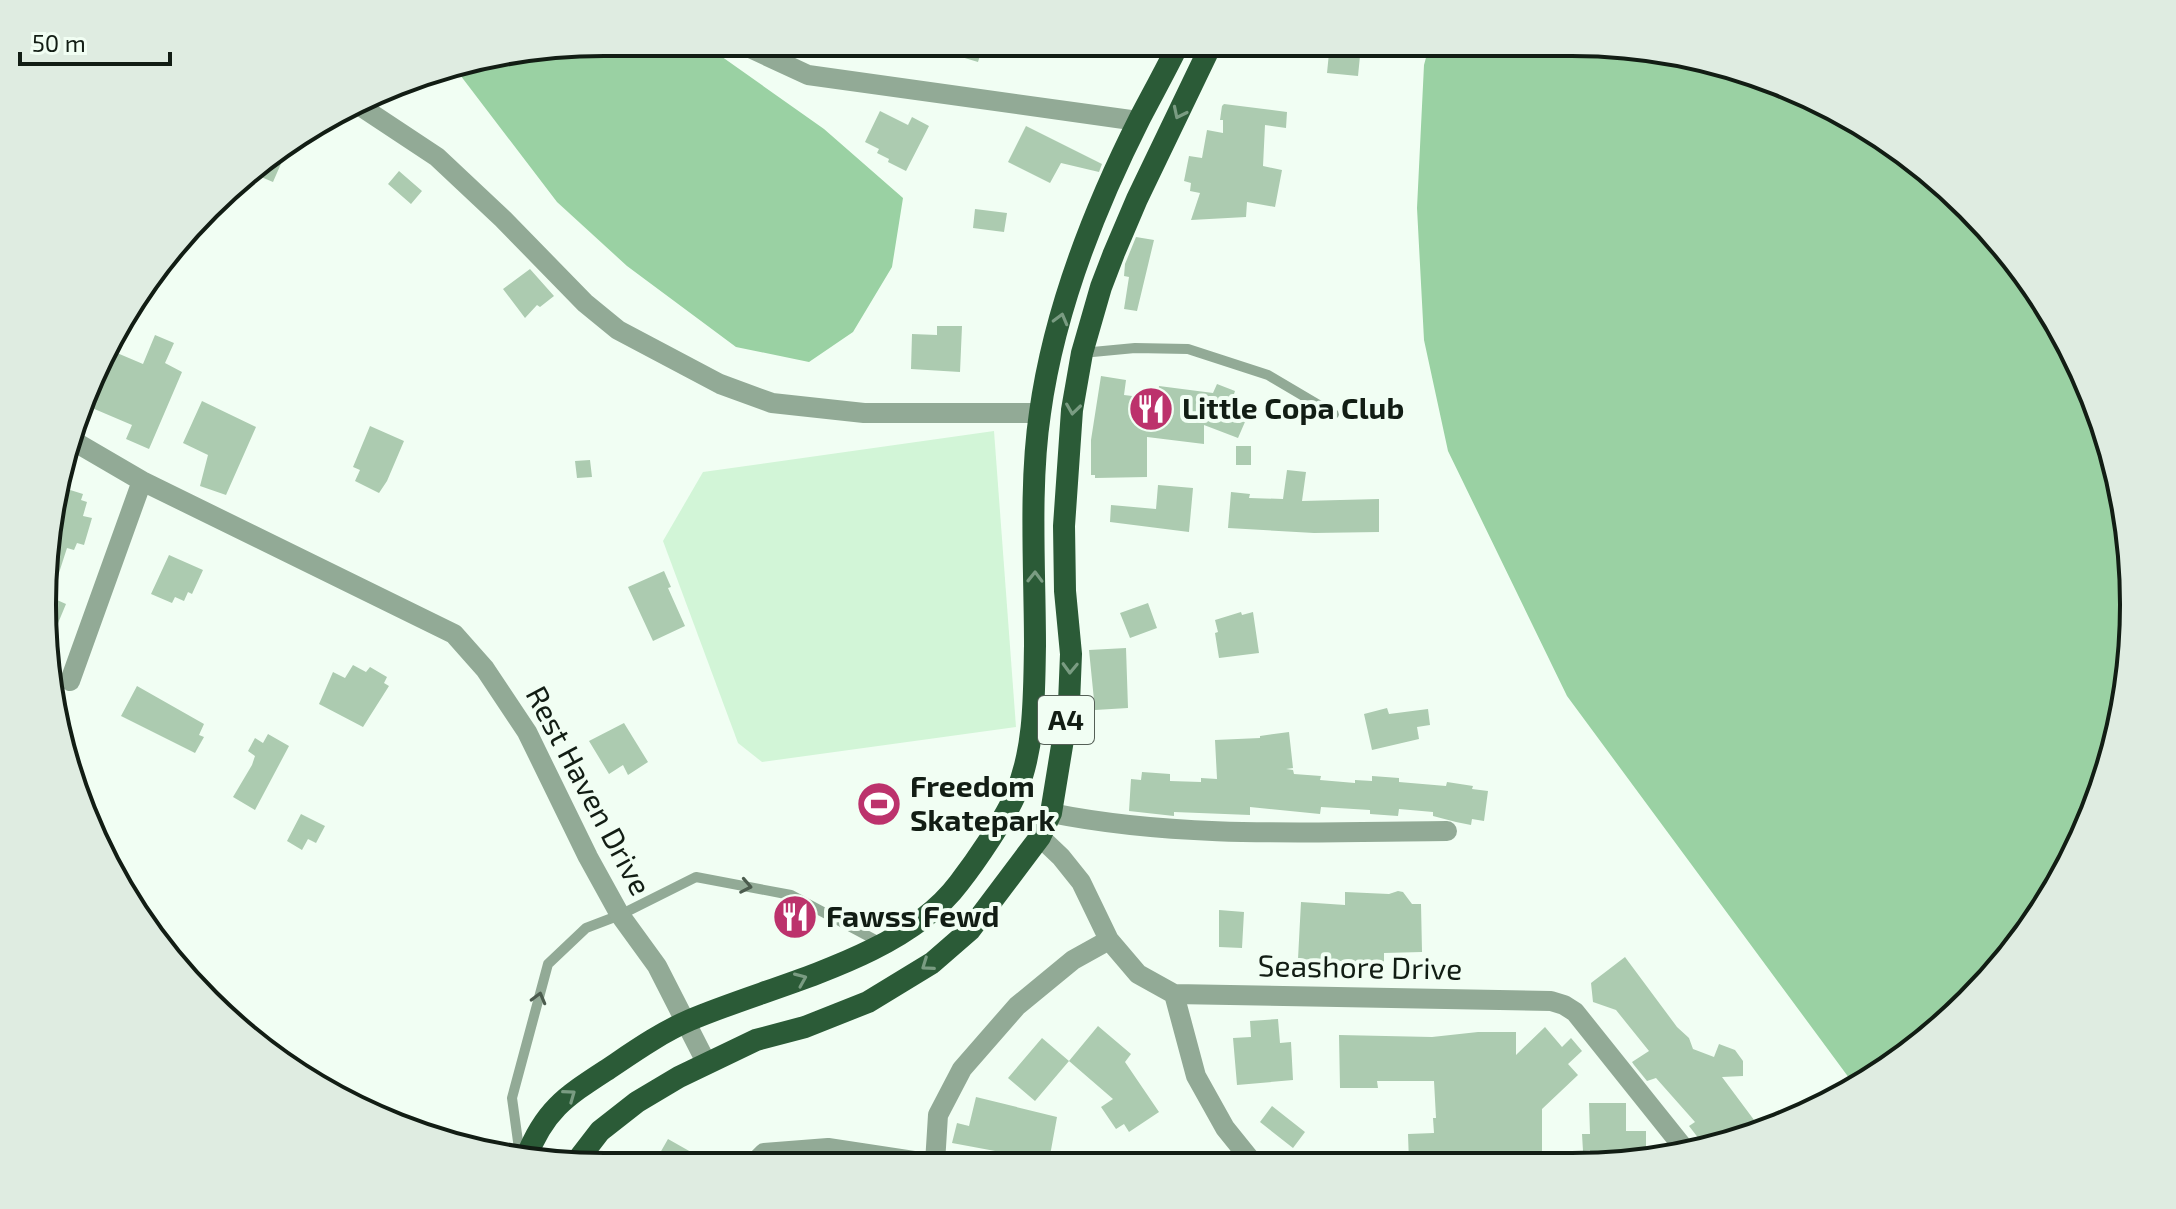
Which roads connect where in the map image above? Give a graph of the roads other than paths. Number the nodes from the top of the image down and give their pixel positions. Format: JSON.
{"nodes":[{"id":1,"x":767,"y":56,"type":"edge"},
{"id":2,"x":1172,"y":56,"type":"edge"},
{"id":3,"x":1206,"y":56,"type":"edge"},
{"id":4,"x":367,"y":111,"type":"edge"},
{"id":5,"x":1138,"y":121,"type":"junction"},
{"id":6,"x":1082,"y":353,"type":"junction"},
{"id":7,"x":1040,"y":413,"type":"junction"},
{"id":8,"x":1334,"y":414,"type":"dead end"},
{"id":9,"x":80,"y":445,"type":"edge"},
{"id":10,"x":142,"y":481,"type":"junction"},
{"id":11,"x":70,"y":681,"type":"dead end"},
{"id":12,"x":1051,"y":813,"type":"junction"},
{"id":13,"x":1447,"y":831,"type":"dead end"},
{"id":14,"x":1040,"y":837,"type":"junction"},
{"id":15,"x":620,"y":915,"type":"junction"},
{"id":16,"x":1109,"y":940,"type":"junction"},
{"id":17,"x":883,"y":944,"type":"junction"},
{"id":18,"x":1174,"y":994,"type":"junction"},
{"id":19,"x":686,"y":1022,"type":"junction"},
{"id":20,"x":707,"y":1064,"type":"junction"},
{"id":21,"x":1679,"y":1142,"type":"edge"},
{"id":22,"x":519,"y":1146,"type":"edge"},
{"id":23,"x":530,"y":1147,"type":"edge"},
{"id":24,"x":583,"y":1152,"type":"edge"},
{"id":25,"x":764,"y":1153,"type":"edge"},
{"id":26,"x":862,"y":1153,"type":"edge"},
{"id":27,"x":938,"y":1153,"type":"edge"},
{"id":28,"x":1245,"y":1153,"type":"edge"}],
"edges":[{"from":1,"to":5,"type":"street"},
{"from":2,"to":5,"type":"highway","number":"A4"},
{"from":3,"to":6,"type":"highway","number":"A4","one_way":true},
{"from":4,"to":7,"type":"street"},
{"from":7,"to":5,"type":"highway","number":"A4","one_way":true},
{"from":6,"to":8,"type":"lane"},
{"from":6,"to":12,"type":"highway","number":"A4","one_way":true},
{"from":17,"to":7,"type":"highway","number":"A4","one_way":true},
{"from":9,"to":10,"type":"street","name":"Rest Haven Drive"},
{"from":10,"to":11,"type":"street"},
{"from":10,"to":15,"type":"street","name":"Rest Haven Drive"},
{"from":12,"to":13,"type":"street"},
{"from":12,"to":14,"type":"highway","number":"A4"},
{"from":14,"to":16,"type":"street","name":"Seashore Drive"},
{"from":14,"to":20,"type":"highway","number":"A4","one_way":true},
{"from":15,"to":17,"type":"lane","one_way":true},
{"from":15,"to":19,"type":"street","name":"Rest Haven Drive"},
{"from":22,"to":15,"type":"lane","one_way":true},
{"from":16,"to":18,"type":"street","name":"Seashore Drive"},
{"from":16,"to":27,"type":"street"},
{"from":19,"to":17,"type":"highway","number":"A4","one_way":true},
{"from":18,"to":21,"type":"street","name":"Seashore Drive"},
{"from":18,"to":28,"type":"street"},
{"from":19,"to":20,"type":"street","name":"Rest Haven Drive"},
{"from":23,"to":19,"type":"highway","number":"A4","one_way":true},
{"from":20,"to":24,"type":"highway","number":"A4"},
{"from":25,"to":26,"type":"street"}]}
